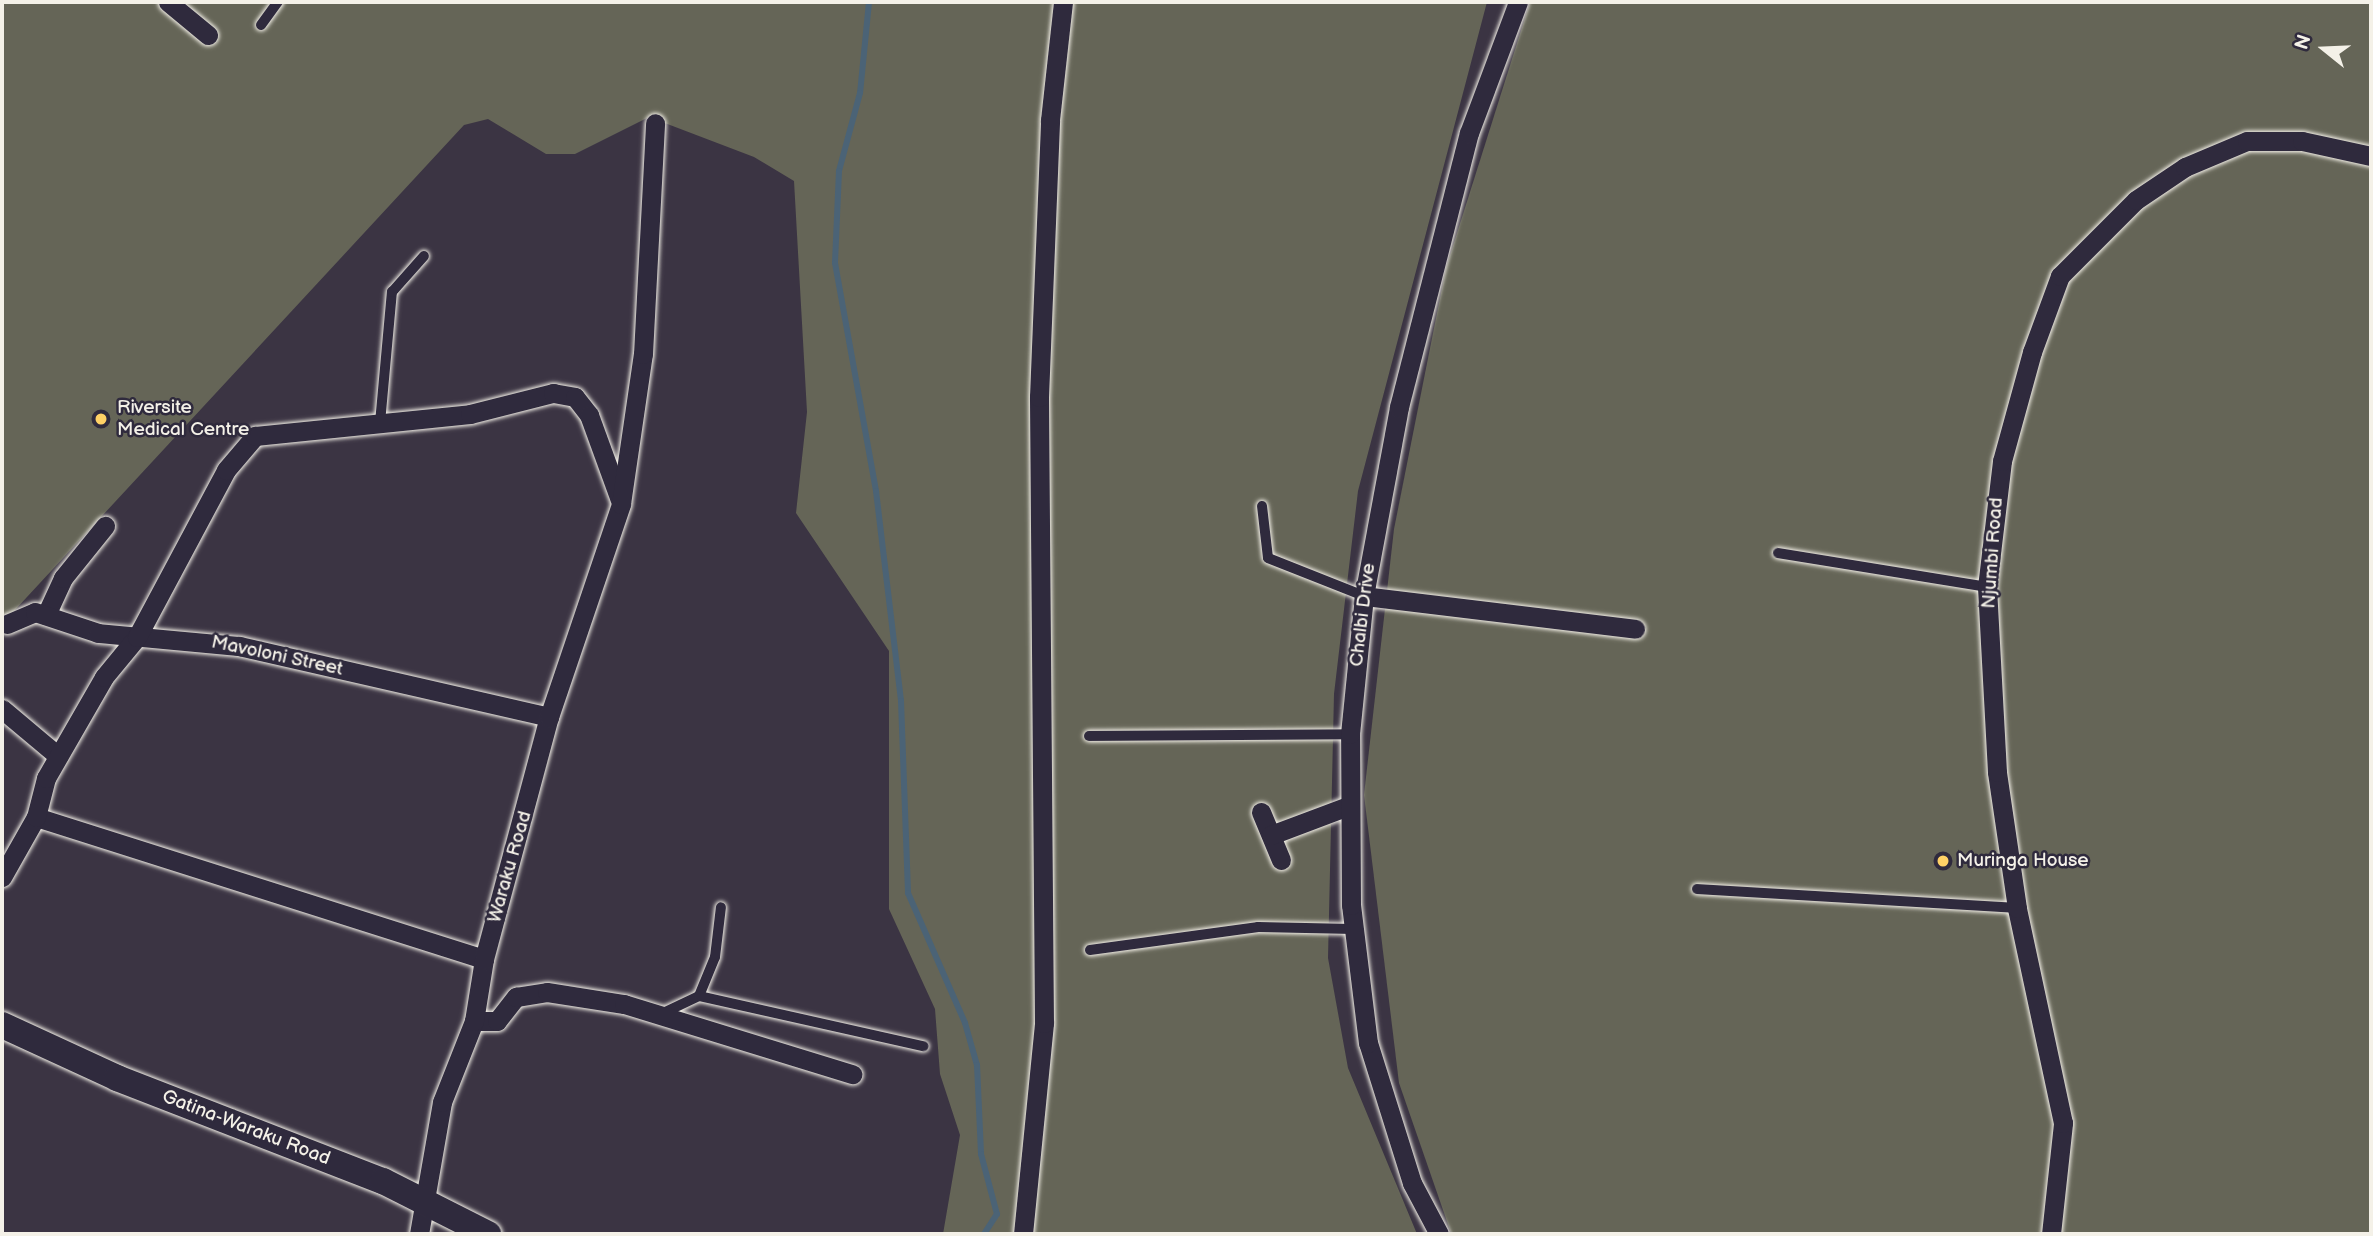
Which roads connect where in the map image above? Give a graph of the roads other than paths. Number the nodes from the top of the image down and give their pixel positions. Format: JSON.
{"nodes":[{"id":1,"x":168,"y":2,"type":"edge"},
{"id":2,"x":278,"y":2,"type":"edge"},
{"id":3,"x":1063,"y":2,"type":"edge"},
{"id":4,"x":1518,"y":2,"type":"edge"},
{"id":5,"x":261,"y":25,"type":"dead end"},
{"id":6,"x":208,"y":35,"type":"dead end"},
{"id":7,"x":655,"y":123,"type":"dead end"},
{"id":8,"x":2371,"y":156,"type":"edge"},
{"id":9,"x":424,"y":256,"type":"dead end"},
{"id":10,"x":380,"y":423,"type":"junction"},
{"id":11,"x":621,"y":505,"type":"junction"},
{"id":12,"x":1262,"y":506,"type":"dead end"},
{"id":13,"x":105,"y":526,"type":"dead end"},
{"id":14,"x":1778,"y":553,"type":"dead end"},
{"id":15,"x":1987,"y":587,"type":"junction"},
{"id":16,"x":1364,"y":596,"type":"junction"},
{"id":17,"x":46,"y":615,"type":"junction"},
{"id":18,"x":3,"y":625,"type":"edge"},
{"id":19,"x":1635,"y":629,"type":"dead end"},
{"id":20,"x":137,"y":637,"type":"junction"},
{"id":21,"x":2,"y":709,"type":"edge"},
{"id":22,"x":549,"y":717,"type":"junction"},
{"id":23,"x":1350,"y":734,"type":"junction"},
{"id":24,"x":1089,"y":736,"type":"dead end"},
{"id":25,"x":58,"y":757,"type":"junction"},
{"id":26,"x":1348,"y":806,"type":"junction"},
{"id":27,"x":1261,"y":811,"type":"dead end"},
{"id":28,"x":36,"y":817,"type":"junction"},
{"id":29,"x":1270,"y":835,"type":"junction"},
{"id":30,"x":1281,"y":860,"type":"dead end"},
{"id":31,"x":2,"y":877,"type":"edge"},
{"id":32,"x":1698,"y":889,"type":"dead end"},
{"id":33,"x":721,"y":906,"type":"dead end"},
{"id":34,"x":2017,"y":908,"type":"junction"},
{"id":35,"x":1353,"y":929,"type":"junction"},
{"id":36,"x":1090,"y":950,"type":"dead end"},
{"id":37,"x":484,"y":959,"type":"junction"},
{"id":38,"x":699,"y":996,"type":"junction"},
{"id":39,"x":660,"y":1014,"type":"junction"},
{"id":40,"x":474,"y":1021,"type":"junction"},
{"id":41,"x":2,"y":1025,"type":"edge"},
{"id":42,"x":923,"y":1046,"type":"dead end"},
{"id":43,"x":852,"y":1074,"type":"dead end"},
{"id":44,"x":422,"y":1204,"type":"junction"},
{"id":45,"x":419,"y":1234,"type":"edge"},
{"id":46,"x":488,"y":1234,"type":"edge"},
{"id":47,"x":1023,"y":1234,"type":"edge"},
{"id":48,"x":1439,"y":1234,"type":"edge"},
{"id":49,"x":2051,"y":1234,"type":"edge"}],
"edges":[{"from":1,"to":6,"type":"street"},
{"from":2,"to":5,"type":"lane"},
{"from":3,"to":47,"type":"street"},
{"from":4,"to":16,"type":"street","name":"Chalbi Drive"},
{"from":7,"to":11,"type":"street","name":"Waraku Road"},
{"from":8,"to":15,"type":"street","name":"Njumbi Road"},
{"from":9,"to":10,"type":"lane"},
{"from":10,"to":11,"type":"street"},
{"from":10,"to":20,"type":"street"},
{"from":11,"to":22,"type":"street","name":"Waraku Road"},
{"from":12,"to":16,"type":"lane"},
{"from":13,"to":17,"type":"street"},
{"from":14,"to":15,"type":"lane"},
{"from":15,"to":34,"type":"street","name":"Njumbi Road"},
{"from":16,"to":19,"type":"street"},
{"from":16,"to":23,"type":"street","name":"Chalbi Drive"},
{"from":17,"to":18,"type":"street"},
{"from":17,"to":20,"type":"street","name":"Mavoloni Street"},
{"from":20,"to":22,"type":"street","name":"Mavoloni Street"},
{"from":20,"to":25,"type":"street"},
{"from":21,"to":25,"type":"street"},
{"from":22,"to":37,"type":"street","name":"Waraku Road"},
{"from":23,"to":24,"type":"lane"},
{"from":23,"to":26,"type":"street","name":"Chalbi Drive"},
{"from":25,"to":28,"type":"street"},
{"from":26,"to":29,"type":"street"},
{"from":26,"to":35,"type":"street","name":"Chalbi Drive"},
{"from":27,"to":29,"type":"street"},
{"from":28,"to":31,"type":"street"},
{"from":28,"to":37,"type":"street"},
{"from":29,"to":30,"type":"street"},
{"from":32,"to":34,"type":"lane"},
{"from":33,"to":38,"type":"lane"},
{"from":34,"to":49,"type":"street","name":"Njumbi Road"},
{"from":35,"to":36,"type":"lane"},
{"from":35,"to":48,"type":"street","name":"Chalbi Drive"},
{"from":37,"to":40,"type":"street","name":"Waraku Road"},
{"from":38,"to":39,"type":"lane"},
{"from":38,"to":42,"type":"lane"},
{"from":39,"to":40,"type":"street"},
{"from":39,"to":43,"type":"street"},
{"from":40,"to":44,"type":"street","name":"Waraku Road"},
{"from":41,"to":44,"type":"street","name":"Gatina-Waraku Road"},
{"from":44,"to":45,"type":"street","name":"Waraku Road"},
{"from":44,"to":46,"type":"street","name":"Gatina-Waraku Road"}]}
